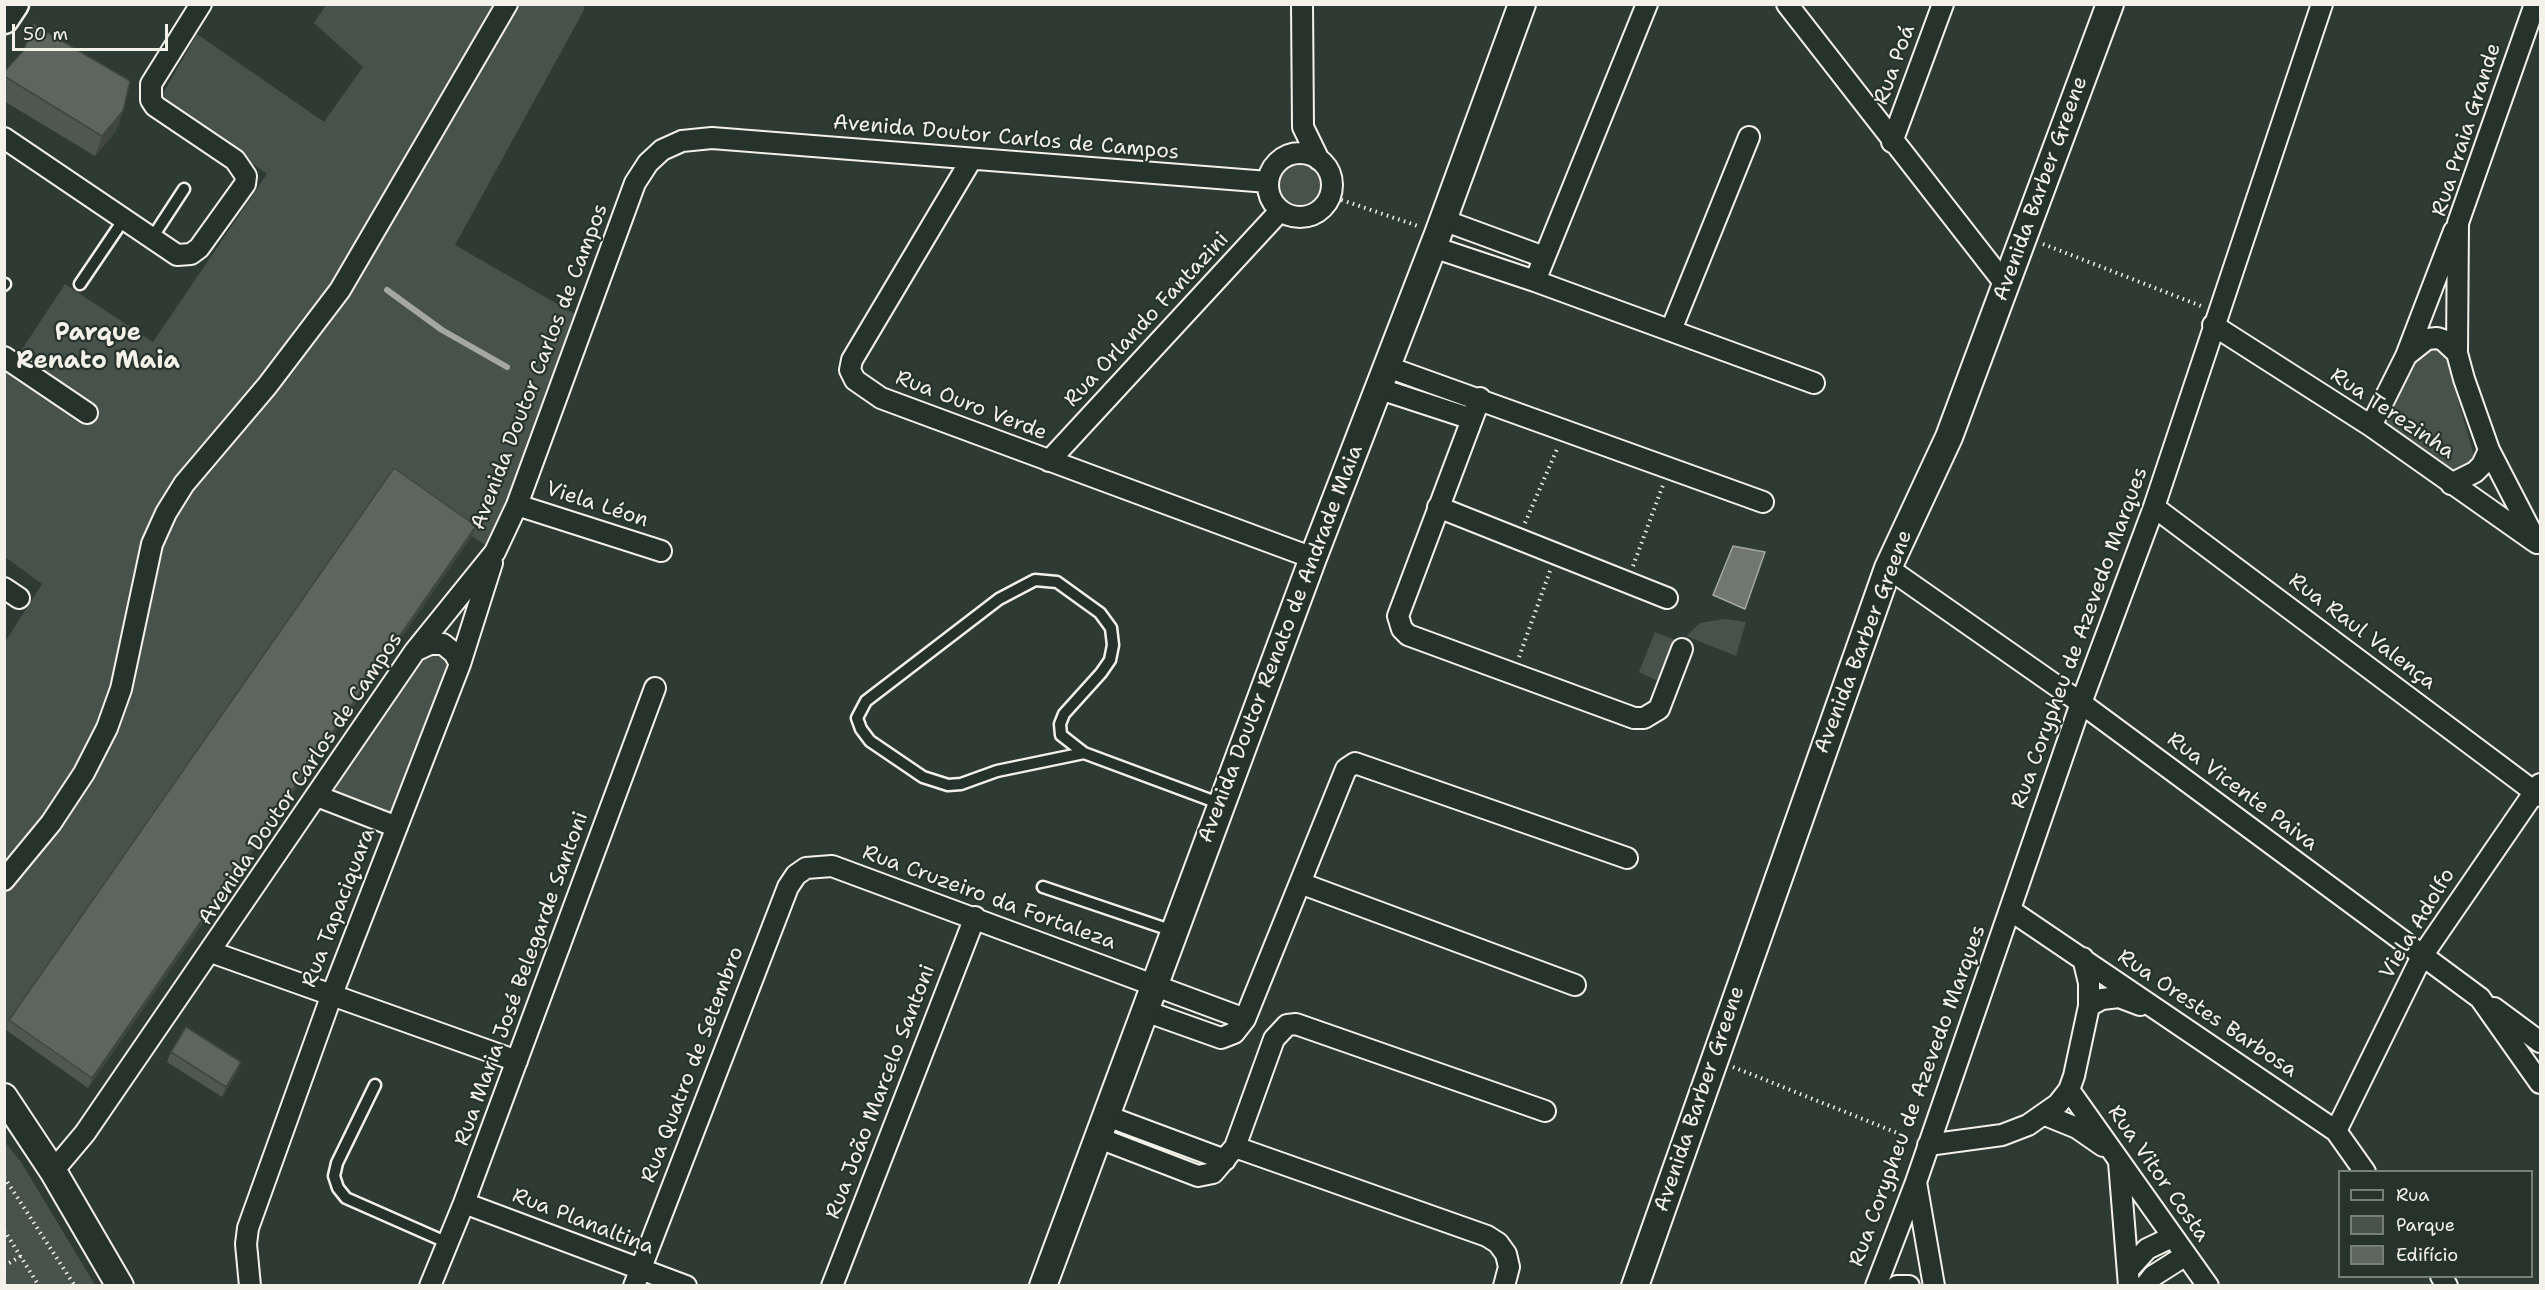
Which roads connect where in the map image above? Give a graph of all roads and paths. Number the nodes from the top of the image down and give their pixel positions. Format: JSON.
{"nodes":[{"id":1,"x":14,"y":4,"type":"edge"},
{"id":2,"x":201,"y":4,"type":"edge"},
{"id":3,"x":507,"y":4,"type":"edge"},
{"id":4,"x":1302,"y":4,"type":"edge"},
{"id":5,"x":1522,"y":4,"type":"edge"},
{"id":6,"x":1647,"y":4,"type":"edge"},
{"id":7,"x":1787,"y":4,"type":"edge"},
{"id":8,"x":1943,"y":4,"type":"edge"},
{"id":9,"x":2110,"y":4,"type":"edge"},
{"id":10,"x":2322,"y":4,"type":"edge"},
{"id":11,"x":2535,"y":4,"type":"edge"},
{"id":12,"x":4,"y":19,"type":"edge"},
{"id":13,"x":1304,"y":127,"type":"junction"},
{"id":14,"x":1749,"y":137,"type":"dead end"},
{"id":15,"x":4,"y":138,"type":"edge"},
{"id":16,"x":1892,"y":142,"type":"junction"},
{"id":17,"x":971,"y":160,"type":"junction"},
{"id":18,"x":1319,"y":160,"type":"junction"},
{"id":19,"x":1279,"y":161,"type":"junction"},
{"id":20,"x":1268,"y":182,"type":"junction"},
{"id":21,"x":184,"y":189,"type":"dead end"},
{"id":22,"x":1330,"y":196,"type":"junction"},
{"id":23,"x":1280,"y":211,"type":"junction"},
{"id":24,"x":124,"y":219,"type":"junction"},
{"id":25,"x":2458,"y":223,"type":"junction"},
{"id":26,"x":1438,"y":234,"type":"junction"},
{"id":27,"x":2023,"y":236,"type":"junction"},
{"id":28,"x":152,"y":238,"type":"junction"},
{"id":29,"x":1544,"y":257,"type":"junction"},
{"id":30,"x":1535,"y":281,"type":"junction"},
{"id":31,"x":80,"y":284,"type":"dead end"},
{"id":32,"x":2006,"y":285,"type":"junction"},
{"id":33,"x":2216,"y":319,"type":"junction"},
{"id":34,"x":1671,"y":330,"type":"junction"},
{"id":35,"x":2457,"y":353,"type":"junction"},
{"id":36,"x":2406,"y":356,"type":"junction"},
{"id":37,"x":4,"y":357,"type":"edge"},
{"id":38,"x":1381,"y":377,"type":"junction"},
{"id":39,"x":1814,"y":384,"type":"dead end"},
{"id":40,"x":1480,"y":398,"type":"junction"},
{"id":41,"x":87,"y":413,"type":"dead end"},
{"id":42,"x":1472,"y":419,"type":"junction"},
{"id":43,"x":2371,"y":426,"type":"junction"},
{"id":44,"x":1565,"y":430,"type":"junction"},
{"id":45,"x":2489,"y":450,"type":"junction"},
{"id":46,"x":1049,"y":461,"type":"junction"},
{"id":47,"x":1670,"y":468,"type":"junction"},
{"id":48,"x":2451,"y":484,"type":"junction"},
{"id":49,"x":1763,"y":502,"type":"dead end"},
{"id":50,"x":517,"y":505,"type":"junction"},
{"id":51,"x":1438,"y":507,"type":"junction"},
{"id":52,"x":2154,"y":507,"type":"junction"},
{"id":53,"x":1518,"y":538,"type":"junction"},
{"id":54,"x":2539,"y":545,"type":"edge"},
{"id":55,"x":661,"y":551,"type":"dead end"},
{"id":56,"x":495,"y":552,"type":"junction"},
{"id":57,"x":1557,"y":554,"type":"junction"},
{"id":58,"x":1313,"y":558,"type":"junction"},
{"id":59,"x":1888,"y":568,"type":"junction"},
{"id":60,"x":1628,"y":580,"type":"junction"},
{"id":61,"x":1667,"y":598,"type":"dead end"},
{"id":62,"x":1682,"y":649,"type":"dead end"},
{"id":63,"x":415,"y":651,"type":"junction"},
{"id":64,"x":460,"y":664,"type":"junction"},
{"id":65,"x":1514,"y":672,"type":"junction"},
{"id":66,"x":655,"y":688,"type":"dead end"},
{"id":67,"x":2081,"y":703,"type":"junction"},
{"id":68,"x":1084,"y":753,"type":"junction"},
{"id":69,"x":2539,"y":790,"type":"edge"},
{"id":70,"x":317,"y":796,"type":"junction"},
{"id":71,"x":1221,"y":804,"type":"junction"},
{"id":72,"x":397,"y":827,"type":"junction"},
{"id":73,"x":1627,"y":858,"type":"dead end"},
{"id":74,"x":806,"y":868,"type":"joint"},
{"id":75,"x":4,"y":880,"type":"edge"},
{"id":76,"x":1300,"y":883,"type":"junction"},
{"id":77,"x":1043,"y":887,"type":"dead end"},
{"id":78,"x":2010,"y":910,"type":"junction"},
{"id":79,"x":975,"y":917,"type":"junction"},
{"id":80,"x":1173,"y":931,"type":"junction"},
{"id":81,"x":212,"y":952,"type":"junction"},
{"id":82,"x":2422,"y":956,"type":"junction"},
{"id":83,"x":2083,"y":958,"type":"junction"},
{"id":84,"x":1153,"y":985,"type":"junction"},
{"id":85,"x":1575,"y":985,"type":"dead end"},
{"id":86,"x":331,"y":997,"type":"junction"},
{"id":87,"x":2480,"y":998,"type":"junction"},
{"id":88,"x":2089,"y":1006,"type":"junction"},
{"id":89,"x":1145,"y":1011,"type":"junction"},
{"id":90,"x":2164,"y":1014,"type":"junction"},
{"id":91,"x":1245,"y":1019,"type":"junction"},
{"id":92,"x":2541,"y":1042,"type":"edge"},
{"id":93,"x":1713,"y":1059,"type":"junction"},
{"id":94,"x":517,"y":1061,"type":"junction"},
{"id":95,"x":2541,"y":1083,"type":"edge"},
{"id":96,"x":375,"y":1085,"type":"dead end"},
{"id":97,"x":2069,"y":1090,"type":"junction"},
{"id":98,"x":4,"y":1097,"type":"edge"},
{"id":99,"x":1545,"y":1111,"type":"dead end"},
{"id":100,"x":2045,"y":1115,"type":"junction"},
{"id":101,"x":1103,"y":1127,"type":"junction"},
{"id":102,"x":2336,"y":1131,"type":"junction"},
{"id":103,"x":1928,"y":1145,"type":"junction"},
{"id":104,"x":1230,"y":1153,"type":"junction"},
{"id":105,"x":2116,"y":1157,"type":"junction"},
{"id":106,"x":54,"y":1161,"type":"junction"},
{"id":107,"x":2364,"y":1170,"type":"edge"},
{"id":108,"x":4,"y":1177,"type":"edge"},
{"id":109,"x":1916,"y":1182,"type":"junction"},
{"id":110,"x":464,"y":1203,"type":"junction"},
{"id":111,"x":4,"y":1230,"type":"edge"},
{"id":112,"x":2172,"y":1237,"type":"junction"},
{"id":113,"x":448,"y":1243,"type":"junction"},
{"id":114,"x":2186,"y":1255,"type":"junction"},
{"id":115,"x":21,"y":1256,"type":"junction"},
{"id":116,"x":4,"y":1266,"type":"edge"},
{"id":117,"x":637,"y":1278,"type":"edge"},
{"id":118,"x":2128,"y":1278,"type":"edge"},
{"id":119,"x":39,"y":1286,"type":"edge"},
{"id":120,"x":75,"y":1286,"type":"edge"},
{"id":121,"x":120,"y":1286,"type":"edge"},
{"id":122,"x":250,"y":1286,"type":"edge"},
{"id":123,"x":430,"y":1286,"type":"edge"},
{"id":124,"x":686,"y":1286,"type":"edge"},
{"id":125,"x":832,"y":1286,"type":"edge"},
{"id":126,"x":1043,"y":1286,"type":"edge"},
{"id":127,"x":1504,"y":1286,"type":"edge"},
{"id":128,"x":1635,"y":1286,"type":"edge"},
{"id":129,"x":1876,"y":1286,"type":"edge"},
{"id":130,"x":1897,"y":1286,"type":"edge"},
{"id":131,"x":1909,"y":1286,"type":"edge"},
{"id":132,"x":1934,"y":1286,"type":"edge"},
{"id":133,"x":2145,"y":1286,"type":"edge"},
{"id":134,"x":2208,"y":1286,"type":"edge"}],
"edges":[{"from":1,"to":12,"type":"main road"},
{"from":2,"to":28,"type":"street"},
{"from":3,"to":75,"type":"street"},
{"from":4,"to":13,"type":"street"},
{"from":5,"to":26,"type":"street","name":"Avenida Doutor Renato de Andrade Maia"},
{"from":6,"to":29,"type":"street"},
{"from":7,"to":16,"type":"street"},
{"from":8,"to":16,"type":"street","name":"Rua Poá"},
{"from":9,"to":27,"type":"street","name":"Avenida Barber Greene"},
{"from":10,"to":33,"type":"street","name":"Rua Corypheu de Azevedo Marques"},
{"from":11,"to":25,"type":"street","name":"Rua Praia Grande"},
{"from":13,"to":18,"type":"street"},
{"from":13,"to":19,"type":"street"},
{"from":14,"to":34,"type":"street"},
{"from":15,"to":24,"type":"street"},
{"from":16,"to":32,"type":"street"},
{"from":17,"to":20,"type":"street","name":"Avenida Doutor Carlos de Campos"},
{"from":17,"to":46,"type":"street","name":"Rua Ouro Verde"},
{"from":17,"to":50,"type":"street","name":"Avenida Doutor Carlos de Campos"},
{"from":18,"to":19,"type":"street"},
{"from":18,"to":22,"type":"street"},
{"from":19,"to":20,"type":"street"},
{"from":20,"to":23,"type":"street"},
{"from":21,"to":28,"type":"lane"},
{"from":22,"to":23,"type":"street"},
{"from":22,"to":26,"type":"path"},
{"from":23,"to":46,"type":"street","name":"Rua Orlando Fantazini"},
{"from":24,"to":28,"type":"street"},
{"from":24,"to":31,"type":"lane"},
{"from":25,"to":35,"type":"street","name":"Rua Praia Grande"},
{"from":25,"to":36,"type":"street"},
{"from":26,"to":29,"type":"street"},
{"from":26,"to":30,"type":"street"},
{"from":26,"to":38,"type":"street","name":"Avenida Doutor Renato de Andrade Maia"},
{"from":27,"to":32,"type":"street","name":"Avenida Barber Greene"},
{"from":27,"to":33,"type":"path"},
{"from":29,"to":30,"type":"street"},
{"from":30,"to":34,"type":"street"},
{"from":32,"to":59,"type":"street","name":"Avenida Barber Greene"},
{"from":33,"to":43,"type":"street","name":"Rua Terezinha"},
{"from":33,"to":52,"type":"street","name":"Rua Corypheu de Azevedo Marques"},
{"from":34,"to":39,"type":"street"},
{"from":35,"to":36,"type":"street"},
{"from":35,"to":45,"type":"street","name":"Rua Praia Grande"},
{"from":36,"to":43,"type":"street"},
{"from":37,"to":41,"type":"street"},
{"from":38,"to":40,"type":"street"},
{"from":38,"to":42,"type":"street"},
{"from":38,"to":58,"type":"street","name":"Avenida Doutor Renato de Andrade Maia"},
{"from":40,"to":42,"type":"street"},
{"from":40,"to":44,"type":"street"},
{"from":42,"to":51,"type":"street"},
{"from":43,"to":48,"type":"street","name":"Rua Terezinha"},
{"from":44,"to":47,"type":"street"},
{"from":44,"to":53,"type":"path"},
{"from":45,"to":48,"type":"street"},
{"from":45,"to":54,"type":"street","name":"Rua Praia Grande"},
{"from":46,"to":58,"type":"street","name":"Rua Ouro Verde"},
{"from":47,"to":49,"type":"street"},
{"from":47,"to":60,"type":"path"},
{"from":48,"to":54,"type":"street","name":"Rua Terezinha"},
{"from":50,"to":55,"type":"street","name":"Viela Léon"},
{"from":50,"to":56,"type":"street","name":"Avenida Doutor Carlos de Campos"},
{"from":51,"to":53,"type":"street"},
{"from":51,"to":65,"type":"street"},
{"from":52,"to":67,"type":"street","name":"Rua Corypheu de Azevedo Marques"},
{"from":52,"to":69,"type":"street","name":"Rua Raul Valença"},
{"from":53,"to":57,"type":"street"},
{"from":56,"to":63,"type":"street","name":"Avenida Doutor Carlos de Campos"},
{"from":56,"to":64,"type":"street","name":"Rua Tapaciquara"},
{"from":57,"to":60,"type":"street"},
{"from":57,"to":65,"type":"path"},
{"from":58,"to":71,"type":"street","name":"Avenida Doutor Renato de Andrade Maia"},
{"from":59,"to":67,"type":"street","name":"Rua Vicente Paiva"},
{"from":59,"to":93,"type":"street","name":"Avenida Barber Greene"},
{"from":60,"to":61,"type":"street"},
{"from":62,"to":65,"type":"street"},
{"from":63,"to":64,"type":"street"},
{"from":63,"to":70,"type":"street","name":"Avenida Doutor Carlos de Campos"},
{"from":64,"to":72,"type":"street","name":"Rua Tapaciquara"},
{"from":66,"to":94,"type":"street","name":"Rua Maria José Belegarde Santoni"},
{"from":67,"to":78,"type":"street","name":"Rua Corypheu de Azevedo Marques"},
{"from":67,"to":82,"type":"street","name":"Rua Vicente Paiva"},
{"from":68,"to":68,"type":"lane"},
{"from":68,"to":71,"type":"lane"},
{"from":69,"to":82,"type":"street","name":"Viela Adolfo"},
{"from":70,"to":72,"type":"street"},
{"from":70,"to":81,"type":"street","name":"Avenida Doutor Carlos de Campos"},
{"from":71,"to":80,"type":"street","name":"Avenida Doutor Renato de Andrade Maia"},
{"from":72,"to":86,"type":"street","name":"Rua Tapaciquara"},
{"from":73,"to":76,"type":"street"},
{"from":74,"to":79,"type":"street","name":"Rua Cruzeiro da Fortaleza"},
{"from":74,"to":117,"type":"street","name":"Rua Quatro de Setembro"},
{"from":76,"to":85,"type":"street"},
{"from":76,"to":91,"type":"street"},
{"from":77,"to":80,"type":"lane"},
{"from":78,"to":83,"type":"street","name":"Rua Orestes Barbosa"},
{"from":78,"to":103,"type":"street","name":"Rua Corypheu de Azevedo Marques"},
{"from":79,"to":84,"type":"street","name":"Rua Cruzeiro da Fortaleza"},
{"from":79,"to":125,"type":"street","name":"Rua João Marcelo Santoni"},
{"from":80,"to":84,"type":"street","name":"Avenida Doutor Renato de Andrade Maia"},
{"from":81,"to":86,"type":"street"},
{"from":81,"to":106,"type":"street","name":"Avenida Doutor Carlos de Campos"},
{"from":82,"to":87,"type":"street","name":"Rua Vicente Paiva"},
{"from":82,"to":102,"type":"street","name":"Viela Adolfo"},
{"from":83,"to":88,"type":"street"},
{"from":83,"to":90,"type":"street","name":"Rua Orestes Barbosa"},
{"from":84,"to":89,"type":"street","name":"Avenida Doutor Renato de Andrade Maia"},
{"from":84,"to":91,"type":"street","name":"Rua Cruzeiro da Fortaleza"},
{"from":86,"to":94,"type":"street"},
{"from":86,"to":122,"type":"street","name":"Rua Tapaciquara"},
{"from":87,"to":92,"type":"street"},
{"from":87,"to":95,"type":"street","name":"Rua Vicente Paiva"},
{"from":88,"to":90,"type":"street"},
{"from":88,"to":97,"type":"street"},
{"from":89,"to":91,"type":"street"},
{"from":89,"to":101,"type":"street","name":"Avenida Doutor Renato de Andrade Maia"},
{"from":90,"to":102,"type":"street","name":"Rua Orestes Barbosa"},
{"from":93,"to":103,"type":"path"},
{"from":93,"to":128,"type":"street","name":"Avenida Barber Greene"},
{"from":94,"to":110,"type":"street","name":"Rua Maria José Belegarde Santoni"},
{"from":96,"to":113,"type":"lane"},
{"from":97,"to":100,"type":"street"},
{"from":97,"to":105,"type":"street","name":"Rua Vitor Costa"},
{"from":98,"to":106,"type":"street"},
{"from":99,"to":104,"type":"street"},
{"from":100,"to":103,"type":"street"},
{"from":100,"to":105,"type":"street"},
{"from":101,"to":104,"type":"street"},
{"from":101,"to":126,"type":"street","name":"Avenida Doutor Renato de Andrade Maia"},
{"from":102,"to":107,"type":"street","name":"Rua Orestes Barbosa"},
{"from":103,"to":109,"type":"street","name":"Rua Corypheu de Azevedo Marques"},
{"from":104,"to":127,"type":"street"},
{"from":105,"to":112,"type":"street","name":"Rua Vitor Costa"},
{"from":105,"to":118,"type":"street"},
{"from":106,"to":121,"type":"street"},
{"from":108,"to":120,"type":"path"},
{"from":109,"to":129,"type":"street","name":"Rua Corypheu de Azevedo Marques"},
{"from":109,"to":132,"type":"street"},
{"from":110,"to":113,"type":"street","name":"Rua Maria José Belegarde Santoni"},
{"from":110,"to":117,"type":"street","name":"Rua Planaltina"},
{"from":111,"to":115,"type":"path"},
{"from":112,"to":114,"type":"street","name":"Rua Vitor Costa"},
{"from":112,"to":118,"type":"street"},
{"from":113,"to":123,"type":"street","name":"Rua Maria José Belegarde Santoni"},
{"from":114,"to":133,"type":"street"},
{"from":114,"to":134,"type":"street","name":"Rua Vitor Costa"},
{"from":115,"to":116,"type":"path"},
{"from":115,"to":119,"type":"path"},
{"from":117,"to":124,"type":"street","name":"Rua Planaltina"},
{"from":130,"to":131,"type":"street"}]}
